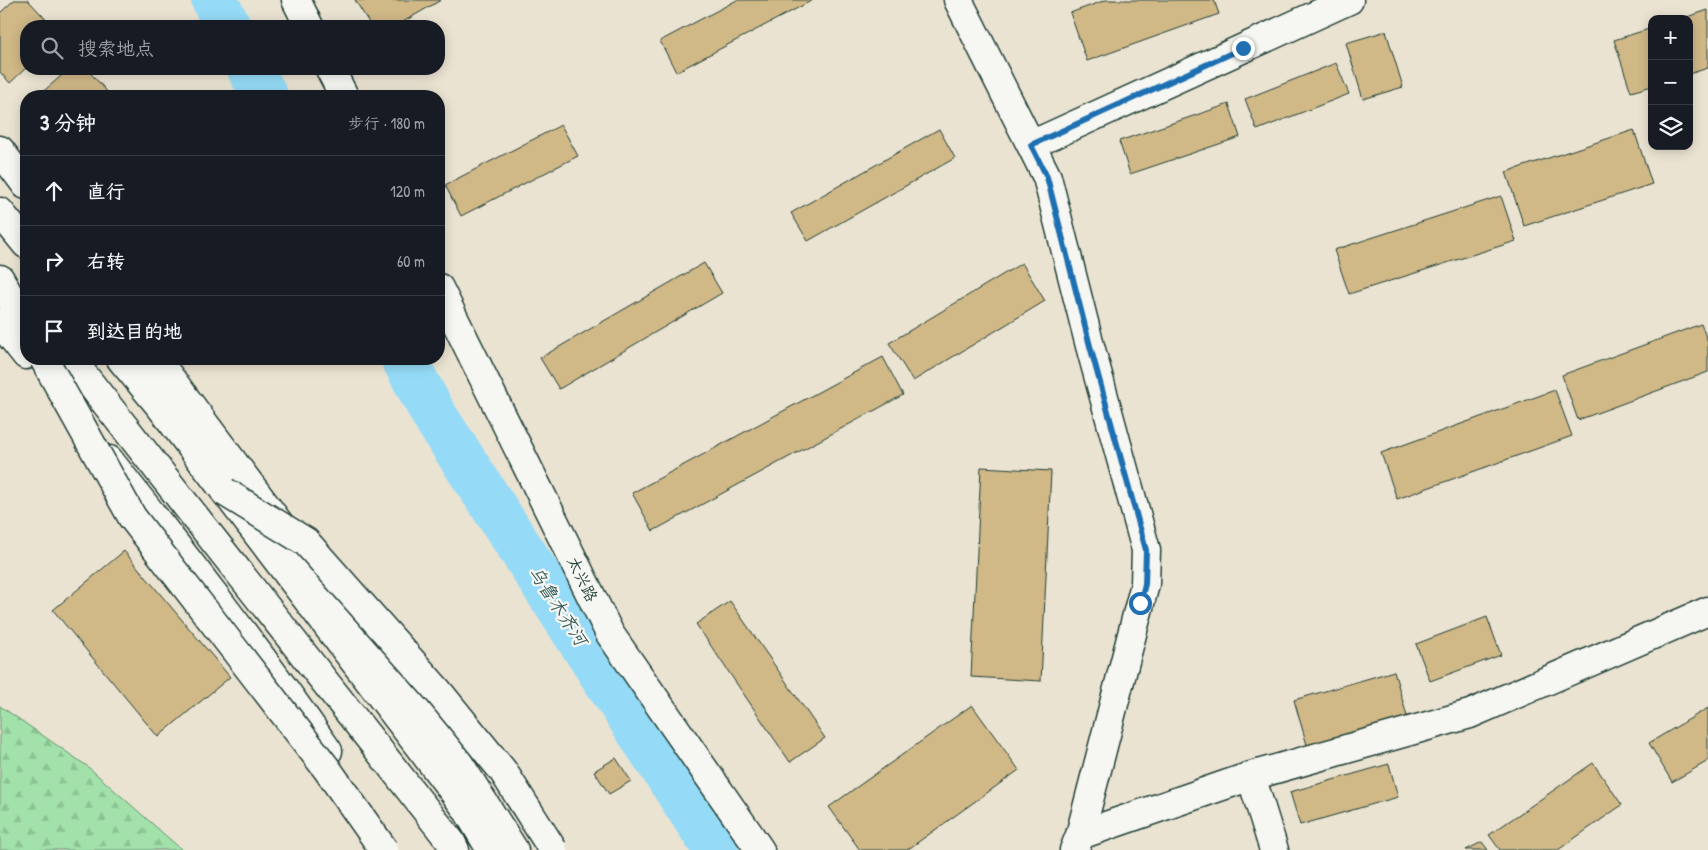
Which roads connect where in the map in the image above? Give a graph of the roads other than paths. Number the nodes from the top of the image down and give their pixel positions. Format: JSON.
{"nodes":[{"id":1,"x":296,"y":0,"type":"edge"},
{"id":2,"x":958,"y":0,"type":"edge"},
{"id":3,"x":1349,"y":0,"type":"edge"},
{"id":4,"x":306,"y":20,"type":"edge"},
{"id":5,"x":333,"y":75,"type":"edge"},
{"id":6,"x":341,"y":90,"type":"edge"},
{"id":7,"x":1031,"y":145,"type":"junction"},
{"id":8,"x":0,"y":150,"type":"edge"},
{"id":9,"x":20,"y":177,"type":"edge"},
{"id":10,"x":0,"y":212,"type":"edge"},
{"id":11,"x":20,"y":237,"type":"edge"},
{"id":12,"x":0,"y":269,"type":"edge"},
{"id":13,"x":0,"y":279,"type":"edge"},
{"id":14,"x":20,"y":294,"type":"edge"},
{"id":15,"x":445,"y":300,"type":"edge"},
{"id":16,"x":20,"y":315,"type":"edge"},
{"id":17,"x":0,"y":322,"type":"edge"},
{"id":18,"x":20,"y":347,"type":"edge"},
{"id":19,"x":34,"y":365,"type":"edge"},
{"id":20,"x":47,"y":365,"type":"edge"},
{"id":21,"x":76,"y":365,"type":"edge"},
{"id":22,"x":126,"y":365,"type":"edge"},
{"id":23,"x":160,"y":365,"type":"edge"},
{"id":24,"x":225,"y":492,"type":"junction"},
{"id":25,"x":1708,"y":610,"type":"edge"},
{"id":26,"x":1251,"y":776,"type":"junction"},
{"id":27,"x":1077,"y":842,"type":"edge"},
{"id":28,"x":384,"y":850,"type":"edge"},
{"id":29,"x":396,"y":850,"type":"edge"},
{"id":30,"x":456,"y":850,"type":"edge"},
{"id":31,"x":491,"y":850,"type":"edge"},
{"id":32,"x":514,"y":850,"type":"edge"},
{"id":33,"x":553,"y":850,"type":"edge"},
{"id":34,"x":760,"y":850,"type":"edge"},
{"id":35,"x":1274,"y":850,"type":"edge"}],
"edges":[{"from":1,"to":4,"type":"main road"},
{"from":2,"to":7,"type":"main road"},
{"from":3,"to":7,"type":"main road"},
{"from":5,"to":6,"type":"main road"},
{"from":7,"to":27,"type":"main road"},
{"from":8,"to":9,"type":"main road"},
{"from":10,"to":11,"type":"main road"},
{"from":12,"to":14,"type":"main road"},
{"from":13,"to":16,"type":"main road"},
{"from":15,"to":34,"type":"main road","name":"太兴路"},
{"from":17,"to":18,"type":"main road"},
{"from":19,"to":29,"type":"main road"},
{"from":20,"to":28,"type":"main road","bridge":true},
{"from":21,"to":30,"type":"main road"},
{"from":22,"to":24,"type":"main road"},
{"from":23,"to":32,"type":"main road"},
{"from":24,"to":31,"type":"main road"},
{"from":24,"to":33,"type":"main road","bridge":true},
{"from":25,"to":26,"type":"main road"},
{"from":26,"to":27,"type":"main road"},
{"from":26,"to":35,"type":"main road"}]}
